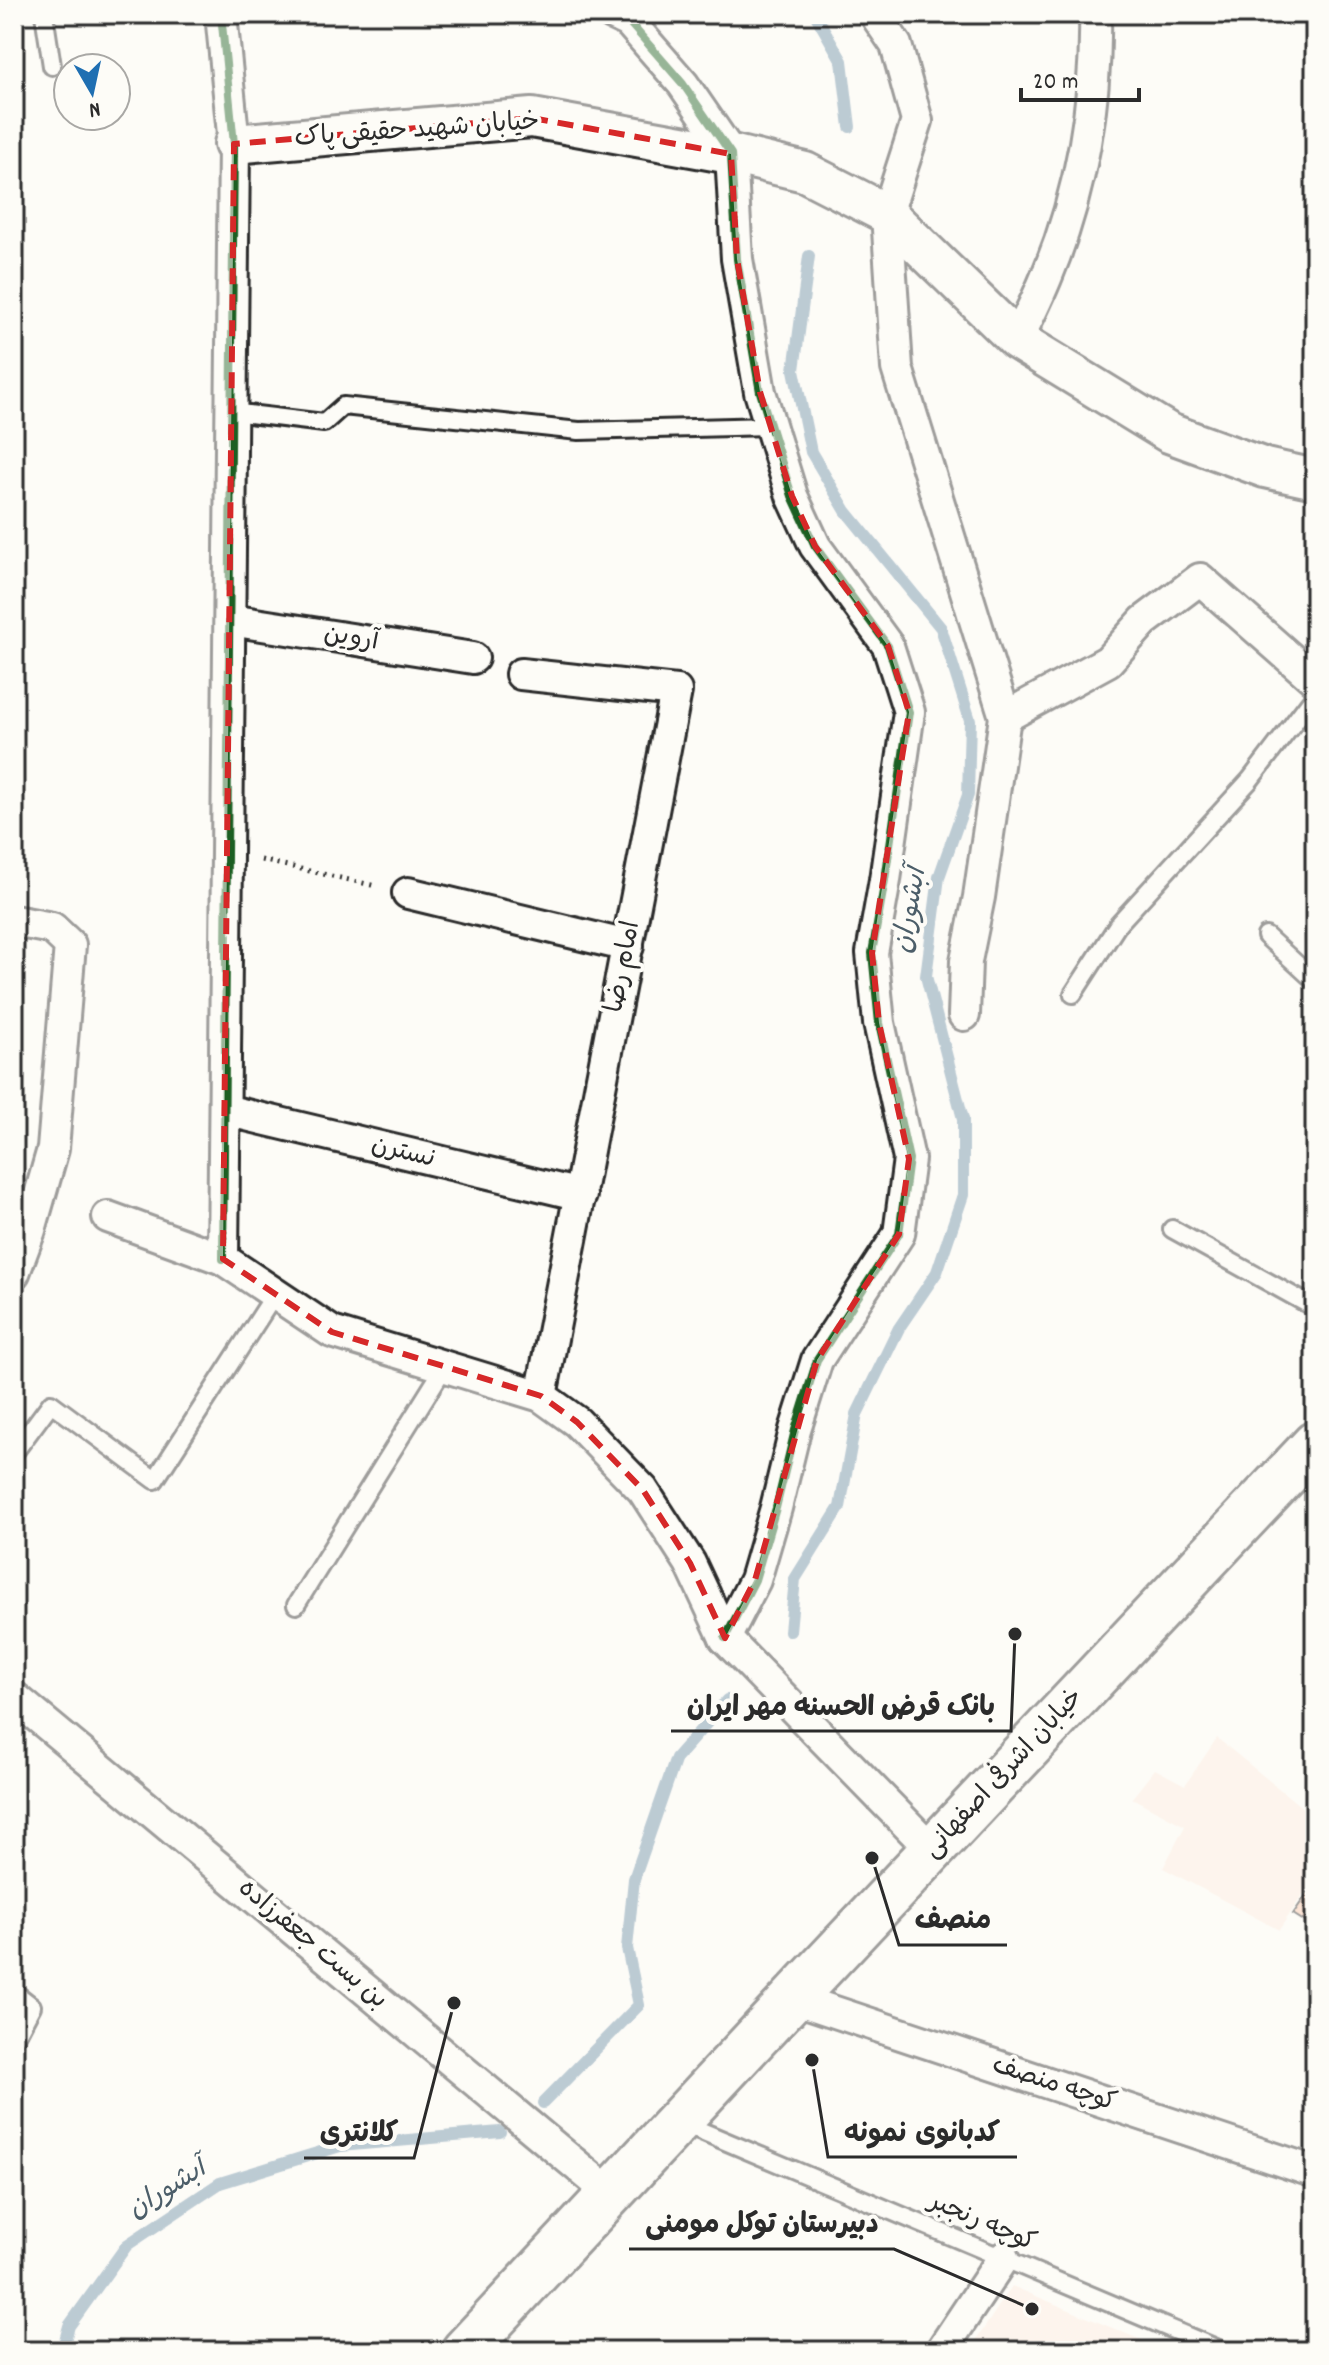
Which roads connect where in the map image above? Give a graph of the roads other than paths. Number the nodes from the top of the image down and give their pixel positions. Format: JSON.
{"nodes":[{"id":1,"x":44,"y":14,"type":"edge"},
{"id":2,"x":221,"y":14,"type":"edge"},
{"id":3,"x":612,"y":14,"type":"edge"},
{"id":4,"x":875,"y":14,"type":"edge"},
{"id":5,"x":1095,"y":14,"type":"edge"},
{"id":6,"x":52,"y":66,"type":"dead end"},
{"id":7,"x":234,"y":144,"type":"junction"},
{"id":8,"x":731,"y":154,"type":"junction"},
{"id":9,"x":887,"y":214,"type":"junction"},
{"id":10,"x":1017,"y":340,"type":"junction"},
{"id":11,"x":232,"y":412,"type":"junction"},
{"id":12,"x":770,"y":426,"type":"junction"},
{"id":13,"x":1315,"y":479,"type":"edge"},
{"id":14,"x":230,"y":620,"type":"junction"},
{"id":15,"x":473,"y":658,"type":"dead end"},
{"id":16,"x":521,"y":674,"type":"dead end"},
{"id":17,"x":1315,"y":680,"type":"edge"},
{"id":18,"x":1315,"y":695,"type":"edge"},
{"id":19,"x":1005,"y":717,"type":"junction"},
{"id":20,"x":408,"y":893,"type":"road end"},
{"id":21,"x":14,"y":921,"type":"edge"},
{"id":22,"x":1266,"y":936,"type":"dead end"},
{"id":23,"x":628,"y":946,"type":"junction"},
{"id":24,"x":1315,"y":981,"type":"edge"},
{"id":25,"x":1073,"y":994,"type":"dead end"},
{"id":26,"x":964,"y":1015,"type":"dead end"},
{"id":27,"x":225,"y":1110,"type":"junction"},
{"id":28,"x":581,"y":1195,"type":"junction"},
{"id":29,"x":108,"y":1217,"type":"dead end"},
{"id":30,"x":1172,"y":1229,"type":"dead end"},
{"id":31,"x":223,"y":1259,"type":"junction"},
{"id":32,"x":14,"y":1273,"type":"edge"},
{"id":33,"x":275,"y":1294,"type":"junction"},
{"id":34,"x":1315,"y":1308,"type":"edge"},
{"id":35,"x":445,"y":1366,"type":"junction"},
{"id":36,"x":541,"y":1396,"type":"junction"},
{"id":37,"x":1315,"y":1444,"type":"edge"},
{"id":38,"x":14,"y":1453,"type":"edge"},
{"id":39,"x":296,"y":1605,"type":"dead end"},
{"id":40,"x":725,"y":1638,"type":"junction"},
{"id":41,"x":14,"y":1697,"type":"edge"},
{"id":42,"x":932,"y":1850,"type":"junction"},
{"id":43,"x":14,"y":1992,"type":"edge"},
{"id":44,"x":793,"y":1998,"type":"junction"},
{"id":45,"x":14,"y":2040,"type":"edge"},
{"id":46,"x":678,"y":2121,"type":"junction"},
{"id":47,"x":1315,"y":2172,"type":"edge"},
{"id":48,"x":611,"y":2194,"type":"junction"},
{"id":49,"x":1003,"y":2258,"type":"junction"},
{"id":50,"x":464,"y":2351,"type":"edge"},
{"id":51,"x":941,"y":2351,"type":"edge"},
{"id":52,"x":1223,"y":2351,"type":"edge"}],
"edges":[{"from":1,"to":6,"type":"lane"},
{"from":2,"to":7,"type":"street"},
{"from":3,"to":8,"type":"street"},
{"from":4,"to":9,"type":"street"},
{"from":5,"to":10,"type":"street"},
{"from":7,"to":8,"type":"street","name":"خیابان شهید حقیقی پاک"},
{"from":7,"to":11,"type":"street"},
{"from":8,"to":9,"type":"street","name":"خیابان شهید حقیقی پاک"},
{"from":8,"to":12,"type":"street"},
{"from":9,"to":10,"type":"street","name":"خیابان شهید حقیقی پاک"},
{"from":9,"to":19,"type":"street"},
{"from":10,"to":13,"type":"street","name":"خیابان شهید حقیقی پاک"},
{"from":11,"to":12,"type":"lane"},
{"from":11,"to":14,"type":"street"},
{"from":12,"to":40,"type":"street"},
{"from":14,"to":15,"type":"street","name":"آروین"},
{"from":14,"to":27,"type":"street"},
{"from":16,"to":23,"type":"street","name":"امام رضا"},
{"from":17,"to":19,"type":"street"},
{"from":18,"to":25,"type":"lane"},
{"from":19,"to":26,"type":"street"},
{"from":20,"to":23,"type":"street"},
{"from":21,"to":32,"type":"street"},
{"from":22,"to":24,"type":"lane"},
{"from":23,"to":28,"type":"street","name":"امام رضا"},
{"from":27,"to":28,"type":"street","name":"نسترن"},
{"from":27,"to":31,"type":"street"},
{"from":28,"to":36,"type":"street","name":"امام رضا"},
{"from":29,"to":31,"type":"street"},
{"from":30,"to":34,"type":"lane"},
{"from":31,"to":33,"type":"street"},
{"from":33,"to":35,"type":"street"},
{"from":33,"to":38,"type":"lane"},
{"from":35,"to":36,"type":"street"},
{"from":35,"to":39,"type":"lane"},
{"from":36,"to":40,"type":"street"},
{"from":37,"to":42,"type":"main road","name":"خیابان اشرفی اصفهانی"},
{"from":40,"to":42,"type":"street"},
{"from":41,"to":48,"type":"street","name":"بن بست جعفرزاده"},
{"from":42,"to":44,"type":"main road","name":"خیابان اشرفی اصفهانی"},
{"from":43,"to":45,"type":"lane"},
{"from":44,"to":46,"type":"main road","name":"خیابان اشرفی اصفهانی"},
{"from":44,"to":47,"type":"street","name":"کوچه منصف"},
{"from":46,"to":48,"type":"main road","name":"خیابان اشرفی اصفهانی"},
{"from":46,"to":49,"type":"lane","name":"کوچه رنجبر"},
{"from":48,"to":50,"type":"main road","name":"خیابان اشرفی اصفهانی"},
{"from":49,"to":51,"type":"street"},
{"from":49,"to":52,"type":"lane","name":"کوچه رنجبر"}]}
